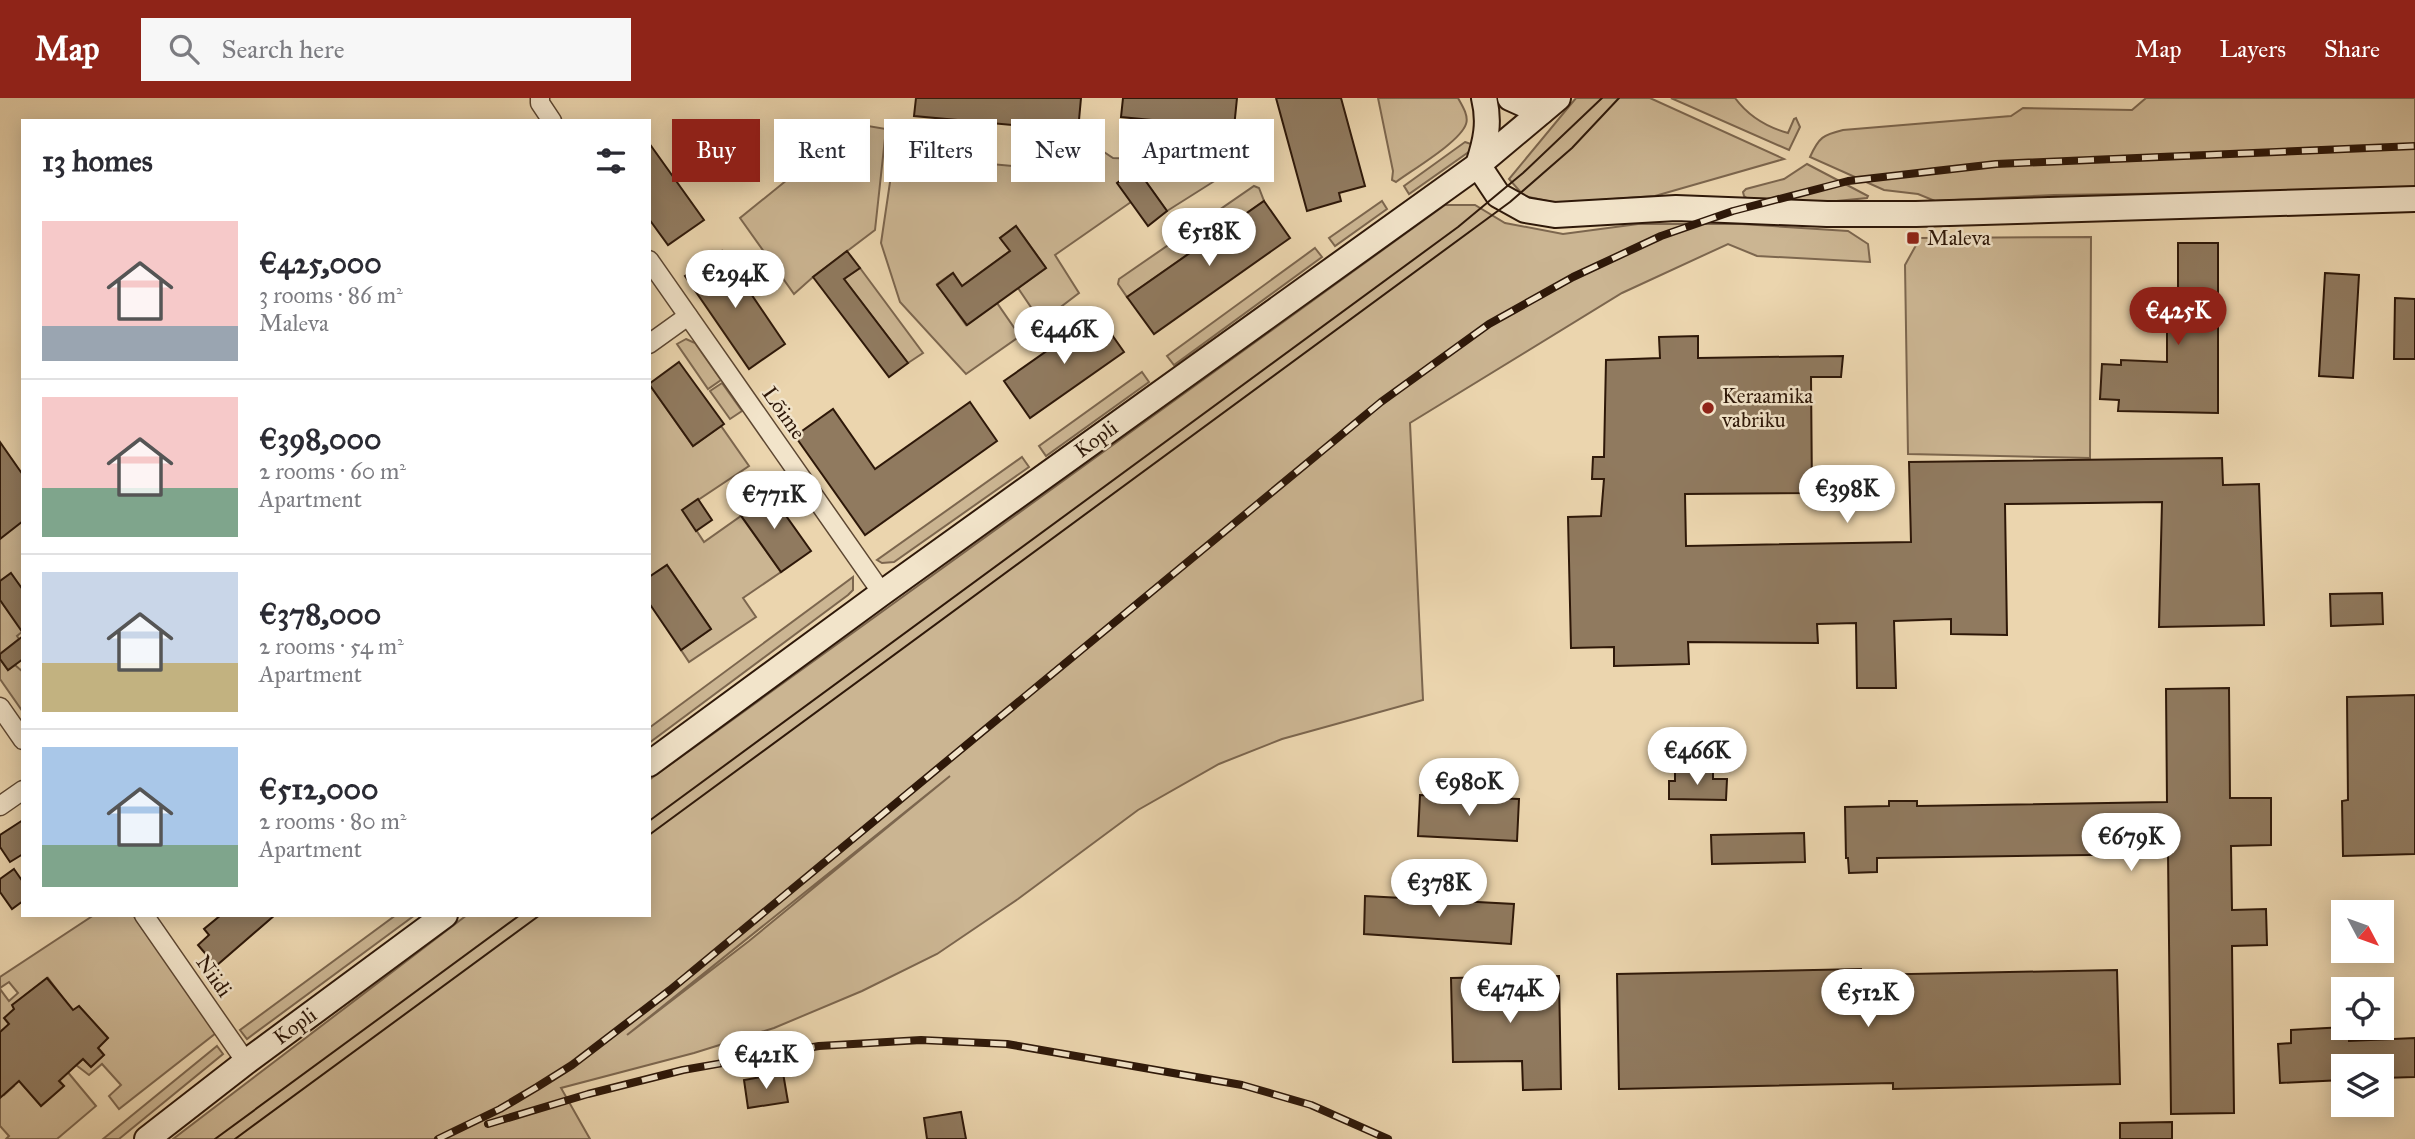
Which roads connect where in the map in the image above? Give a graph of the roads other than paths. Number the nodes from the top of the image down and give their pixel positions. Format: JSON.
{"nodes":[{"id":1,"x":540,"y":98,"type":"edge"},
{"id":2,"x":1484,"y":98,"type":"edge"},
{"id":3,"x":1510,"y":98,"type":"edge"},
{"id":4,"x":1545,"y":102,"type":"edge"},
{"id":5,"x":551,"y":119,"type":"edge"},
{"id":6,"x":1478,"y":165,"type":"junction"},
{"id":7,"x":2415,"y":199,"type":"edge"},
{"id":8,"x":651,"y":263,"type":"edge"},
{"id":9,"x":688,"y":316,"type":"junction"},
{"id":10,"x":651,"y":343,"type":"edge"},
{"id":11,"x":882,"y":593,"type":"junction"},
{"id":12,"x":0,"y":707,"type":"edge"},
{"id":13,"x":21,"y":737,"type":"edge"},
{"id":14,"x":651,"y":763,"type":"edge"},
{"id":15,"x":21,"y":791,"type":"edge"},
{"id":16,"x":0,"y":806,"type":"edge"},
{"id":17,"x":145,"y":917,"type":"edge"},
{"id":18,"x":441,"y":917,"type":"edge"},
{"id":19,"x":246,"y":1062,"type":"junction"},
{"id":20,"x":147,"y":1139,"type":"edge"}],
"edges":[{"from":1,"to":5,"type":"street"},
{"from":2,"to":6,"type":"street"},
{"from":3,"to":4,"type":"street"},
{"from":4,"to":6,"type":"street","name":"Kopli"},
{"from":6,"to":7,"type":"street"},
{"from":6,"to":11,"type":"street","name":"Kopli"},
{"from":8,"to":9,"type":"street","name":"Lõime"},
{"from":9,"to":10,"type":"street"},
{"from":9,"to":11,"type":"street","name":"Lõime"},
{"from":11,"to":14,"type":"street","name":"Kopli"},
{"from":12,"to":13,"type":"street"},
{"from":15,"to":16,"type":"street"},
{"from":17,"to":19,"type":"street","name":"Niidi"},
{"from":18,"to":19,"type":"street","name":"Kopli"},
{"from":19,"to":20,"type":"street","name":"Kopli"}]}
